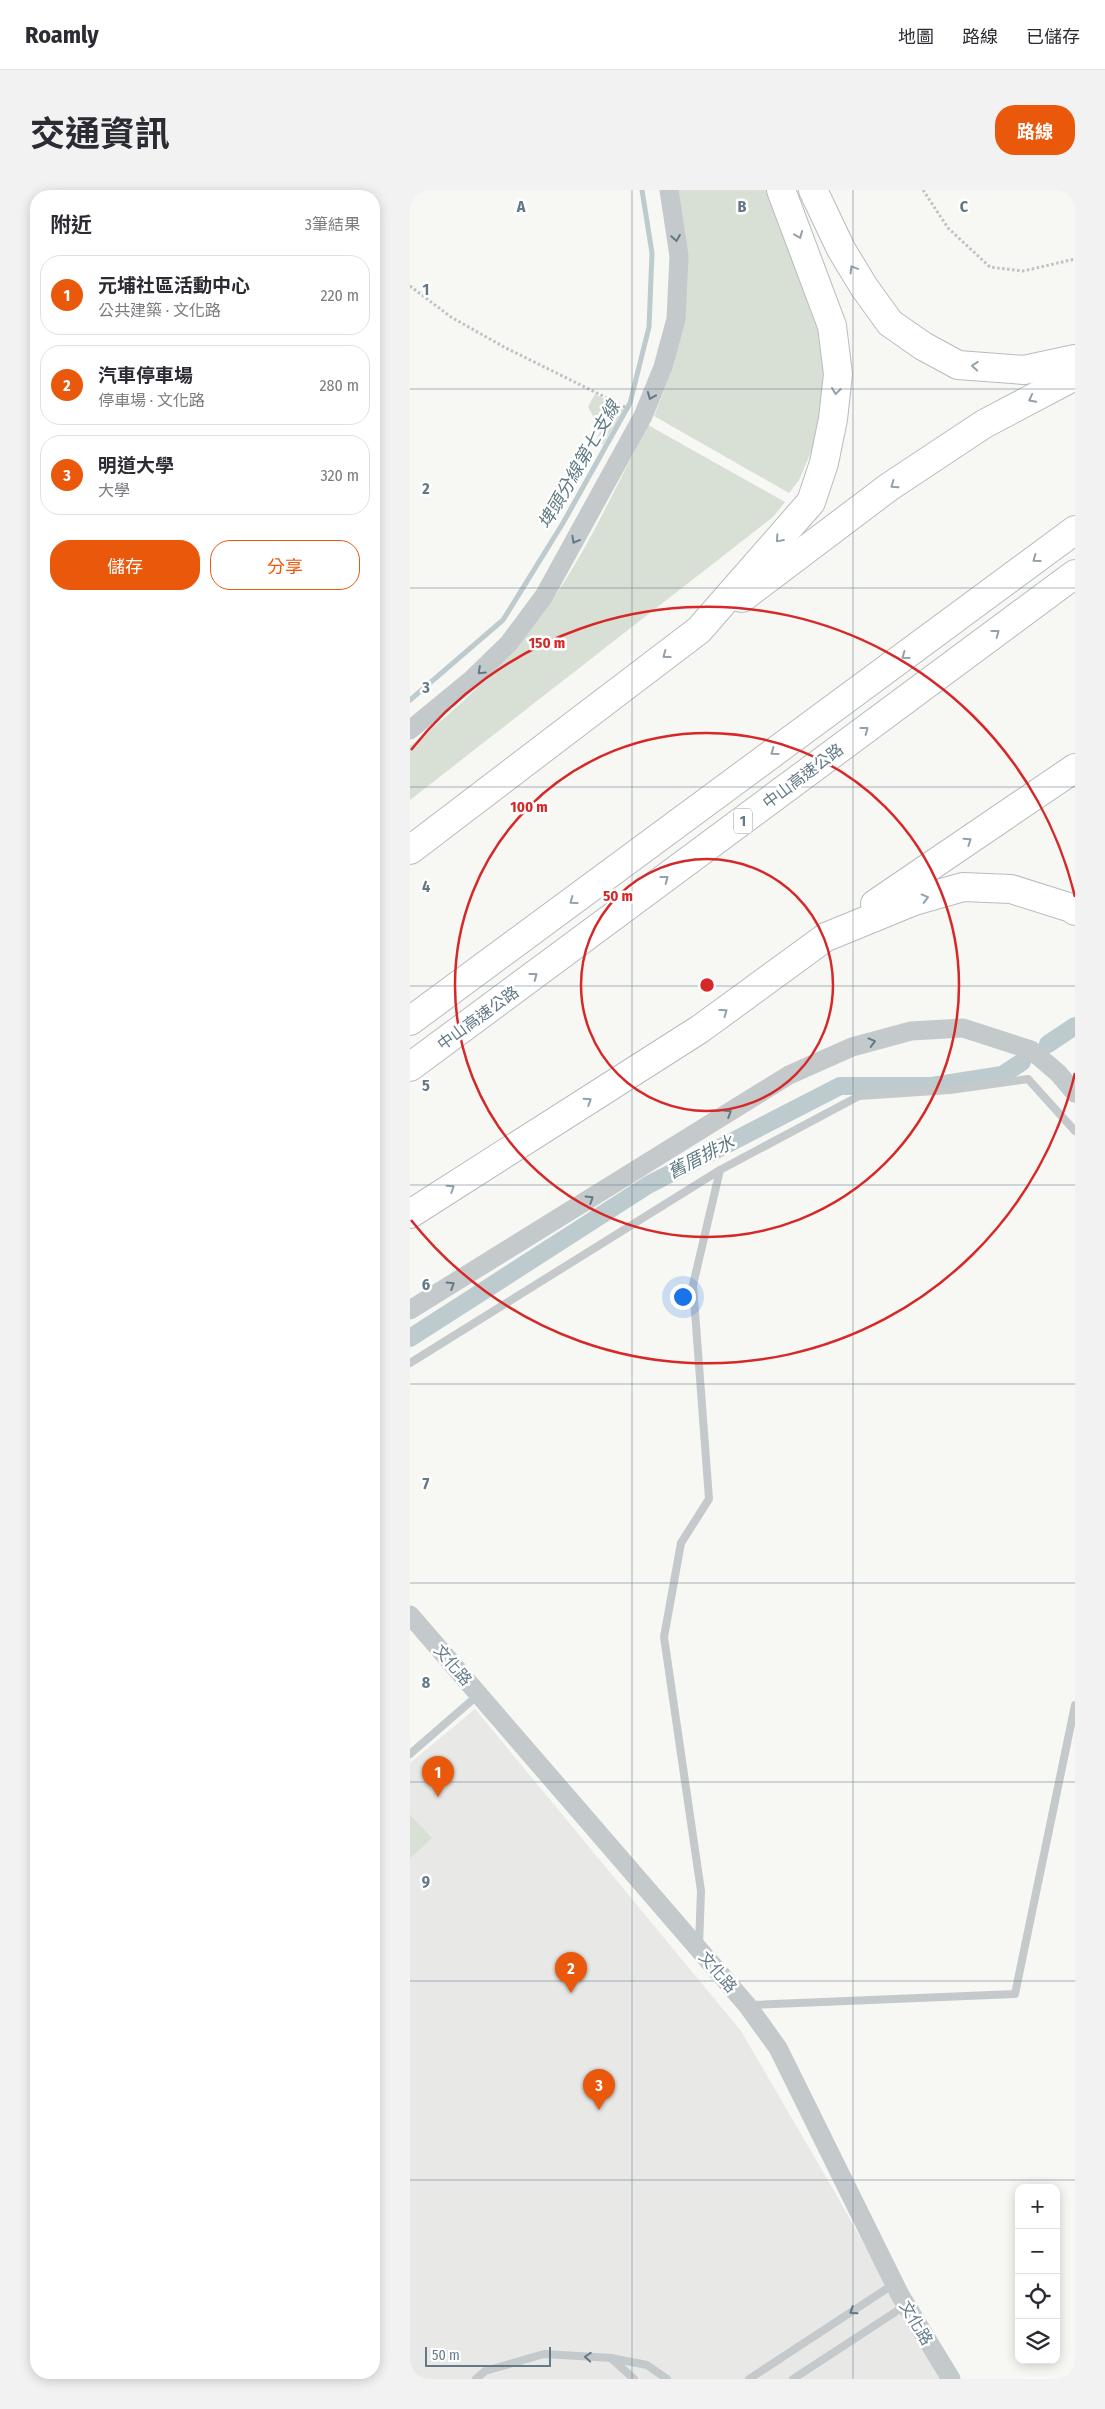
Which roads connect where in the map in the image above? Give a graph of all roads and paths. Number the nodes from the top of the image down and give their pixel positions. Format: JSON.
{"nodes":[{"id":1,"x":669,"y":190,"type":"edge"},
{"id":2,"x":781,"y":190,"type":"edge"},
{"id":3,"x":813,"y":190,"type":"edge"},
{"id":4,"x":924,"y":190,"type":"edge"},
{"id":5,"x":1075,"y":259,"type":"edge"},
{"id":6,"x":410,"y":286,"type":"edge"},
{"id":7,"x":1075,"y":359,"type":"edge"},
{"id":8,"x":1075,"y":376,"type":"edge"},
{"id":9,"x":620,"y":404,"type":"dead end"},
{"id":10,"x":1075,"y":530,"type":"edge"},
{"id":11,"x":1075,"y":574,"type":"edge"},
{"id":12,"x":699,"y":630,"type":"junction"},
{"id":13,"x":410,"y":730,"type":"edge"},
{"id":14,"x":1075,"y":768,"type":"edge"},
{"id":15,"x":410,"y":850,"type":"edge"},
{"id":16,"x":1075,"y":911,"type":"edge"},
{"id":17,"x":826,"y":937,"type":"junction"},
{"id":18,"x":410,"y":1021,"type":"edge"},
{"id":19,"x":410,"y":1067,"type":"edge"},
{"id":20,"x":1075,"y":1094,"type":"edge"},
{"id":21,"x":1075,"y":1131,"type":"edge"},
{"id":22,"x":720,"y":1170,"type":"junction"},
{"id":23,"x":410,"y":1214,"type":"edge"},
{"id":24,"x":410,"y":1310,"type":"edge"},
{"id":25,"x":410,"y":1362,"type":"edge"},
{"id":26,"x":410,"y":1615,"type":"edge"},
{"id":27,"x":479,"y":1695,"type":"junction"},
{"id":28,"x":1075,"y":1706,"type":"edge"},
{"id":29,"x":410,"y":1754,"type":"edge"},
{"id":30,"x":699,"y":1950,"type":"junction"},
{"id":31,"x":746,"y":2005,"type":"junction"},
{"id":32,"x":894,"y":2284,"type":"junction"},
{"id":33,"x":906,"y":2305,"type":"junction"},
{"id":34,"x":611,"y":2358,"type":"junction"},
{"id":35,"x":476,"y":2379,"type":"edge"},
{"id":36,"x":634,"y":2379,"type":"edge"},
{"id":37,"x":667,"y":2379,"type":"edge"},
{"id":38,"x":749,"y":2379,"type":"edge"},
{"id":39,"x":793,"y":2379,"type":"edge"},
{"id":40,"x":951,"y":2379,"type":"edge"}],
"edges":[{"from":1,"to":13,"type":"street","one_way":true},
{"from":2,"to":12,"type":"highway","one_way":true},
{"from":7,"to":3,"type":"highway","one_way":true},
{"from":4,"to":5,"type":"path"},
{"from":6,"to":9,"type":"path"},
{"from":8,"to":12,"type":"highway","one_way":true},
{"from":10,"to":18,"type":"highway","number":"1","one_way":true},
{"from":19,"to":11,"type":"highway","name":"中山高速公路","number":"1","one_way":true},
{"from":12,"to":15,"type":"highway","one_way":true},
{"from":17,"to":14,"type":"highway","one_way":true},
{"from":17,"to":16,"type":"highway","one_way":true},
{"from":23,"to":17,"type":"highway","one_way":true},
{"from":24,"to":20,"type":"street","one_way":true},
{"from":21,"to":22,"type":"lane"},
{"from":22,"to":25,"type":"lane"},
{"from":22,"to":30,"type":"lane"},
{"from":26,"to":27,"type":"street","name":"文化路"},
{"from":27,"to":29,"type":"lane"},
{"from":27,"to":30,"type":"street","name":"文化路"},
{"from":28,"to":31,"type":"lane"},
{"from":30,"to":31,"type":"street","name":"文化路"},
{"from":31,"to":32,"type":"street","name":"文化路"},
{"from":32,"to":33,"type":"street","name":"文化路"},
{"from":32,"to":38,"type":"lane","one_way":true},
{"from":33,"to":39,"type":"lane"},
{"from":33,"to":40,"type":"street","name":"文化路"},
{"from":34,"to":35,"type":"lane","one_way":true},
{"from":34,"to":36,"type":"lane"},
{"from":34,"to":37,"type":"lane"}]}
